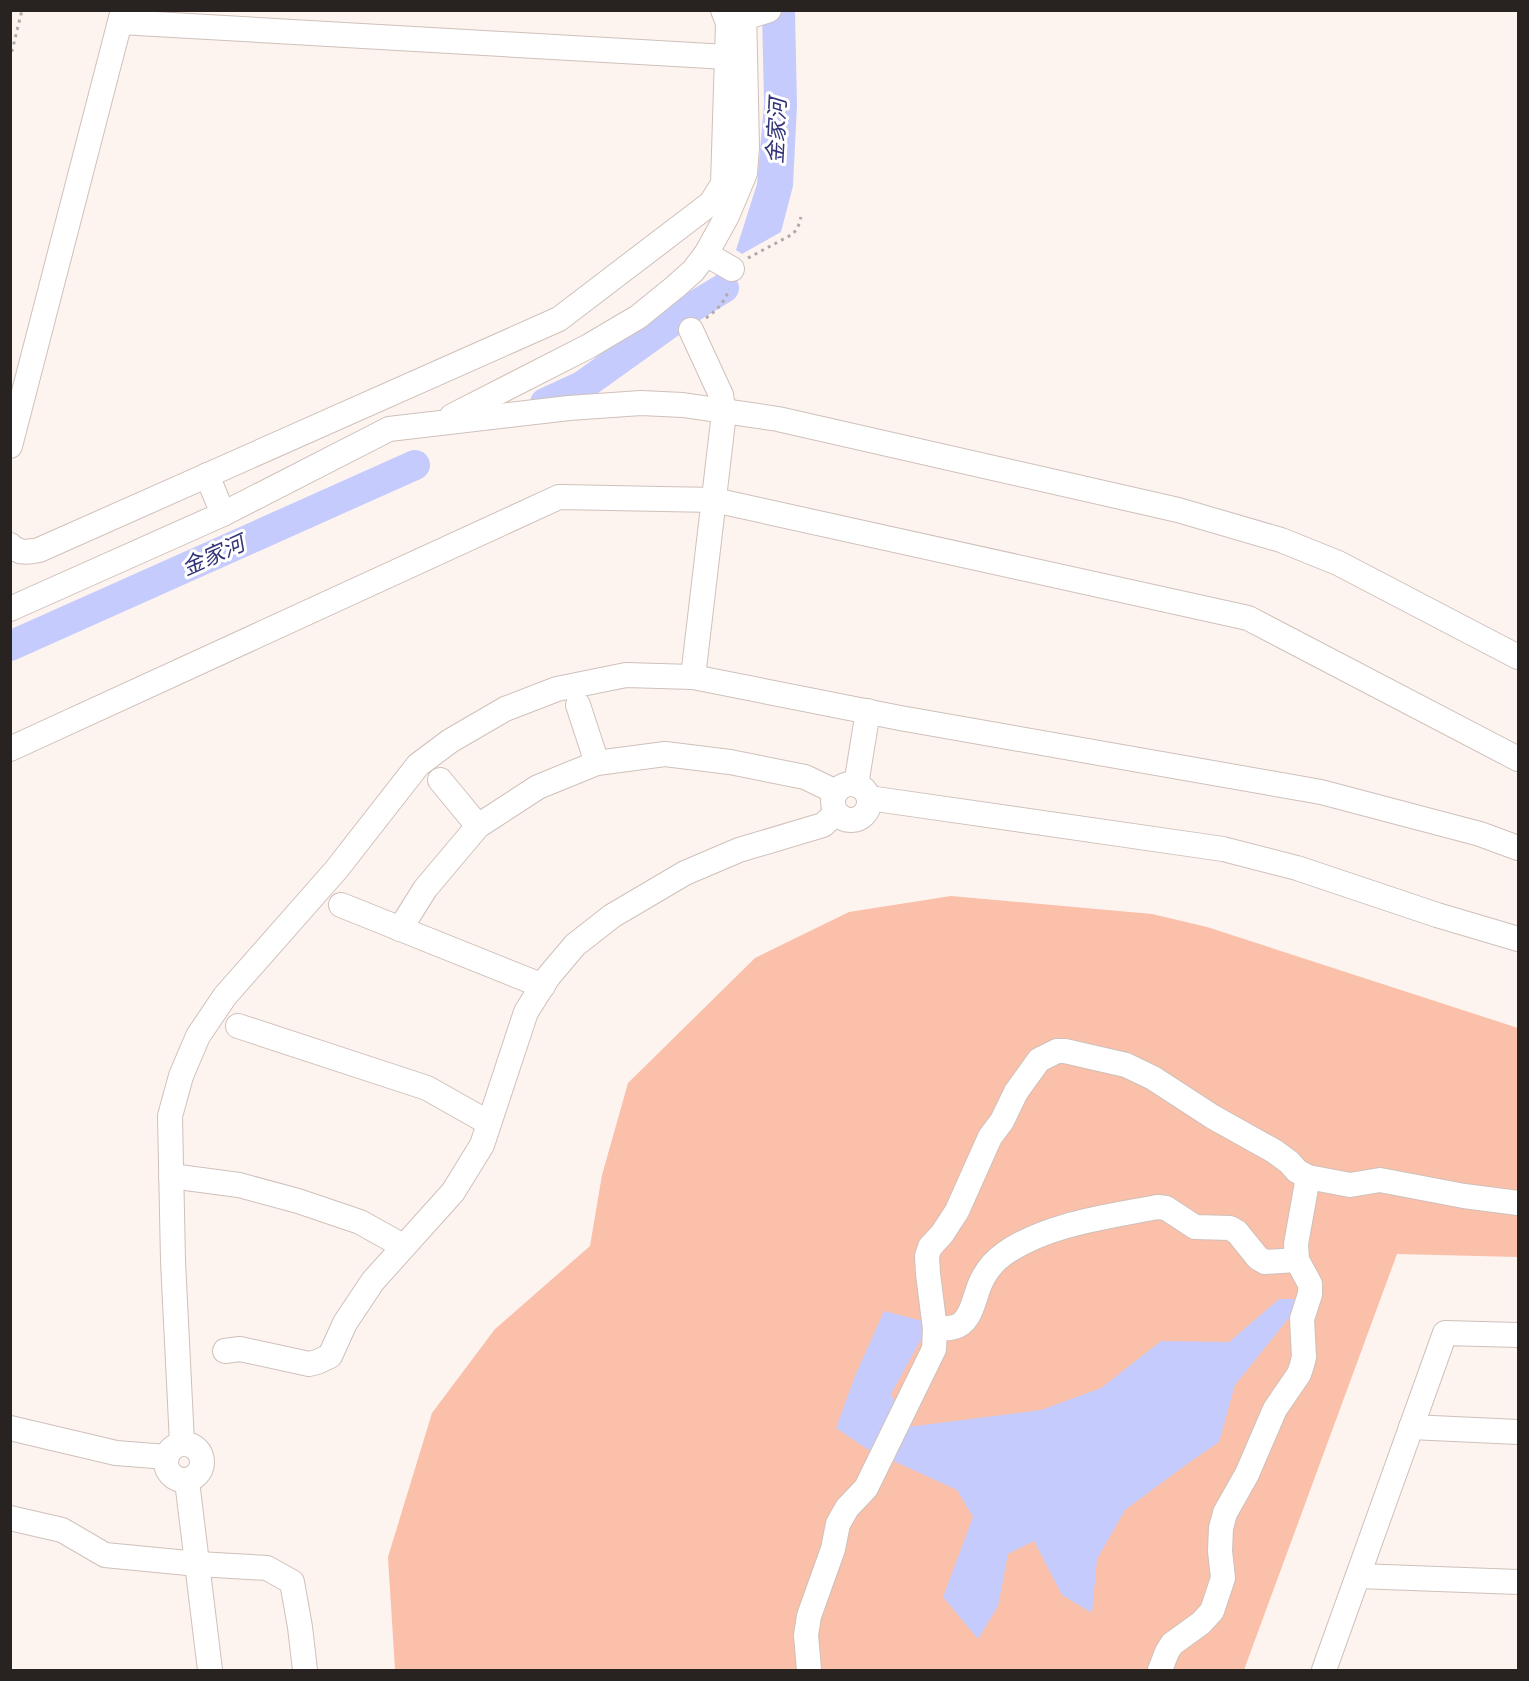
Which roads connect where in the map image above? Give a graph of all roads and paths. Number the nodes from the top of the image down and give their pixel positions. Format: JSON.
{"nodes":[{"id":1,"x":22,"y":10,"type":"edge"},
{"id":2,"x":748,"y":12,"type":"edge"},
{"id":3,"x":122,"y":16,"type":"edge"},
{"id":4,"x":727,"y":57,"type":"junction"},
{"id":5,"x":10,"y":58,"type":"edge"},
{"id":6,"x":706,"y":254,"type":"junction"},
{"id":7,"x":732,"y":269,"type":"dead end"},
{"id":8,"x":691,"y":330,"type":"dead end"},
{"id":9,"x":375,"y":400,"type":"junction"},
{"id":10,"x":724,"y":413,"type":"junction"},
{"id":11,"x":439,"y":423,"type":"junction"},
{"id":12,"x":389,"y":429,"type":"junction"},
{"id":13,"x":10,"y":446,"type":"edge"},
{"id":14,"x":207,"y":475,"type":"junction"},
{"id":15,"x":714,"y":500,"type":"junction"},
{"id":16,"x":223,"y":514,"type":"junction"},
{"id":17,"x":10,"y":545,"type":"edge"},
{"id":18,"x":10,"y":609,"type":"edge"},
{"id":19,"x":1518,"y":657,"type":"edge"},
{"id":20,"x":693,"y":677,"type":"junction"},
{"id":21,"x":578,"y":705,"type":"dead end"},
{"id":22,"x":868,"y":711,"type":"junction"},
{"id":23,"x":10,"y":749,"type":"edge"},
{"id":24,"x":1518,"y":759,"type":"edge"},
{"id":25,"x":597,"y":763,"type":"junction"},
{"id":26,"x":440,"y":780,"type":"dead end"},
{"id":27,"x":849,"y":797,"type":"junction"},
{"id":28,"x":478,"y":826,"type":"junction"},
{"id":29,"x":1518,"y":848,"type":"edge"},
{"id":30,"x":341,"y":905,"type":"dead end"},
{"id":31,"x":400,"y":929,"type":"junction"},
{"id":32,"x":1518,"y":939,"type":"edge"},
{"id":33,"x":543,"y":986,"type":"junction"},
{"id":34,"x":238,"y":1026,"type":"dead end"},
{"id":35,"x":489,"y":1123,"type":"junction"},
{"id":36,"x":171,"y":1176,"type":"junction"},
{"id":37,"x":1308,"y":1177,"type":"junction"},
{"id":38,"x":1518,"y":1203,"type":"edge"},
{"id":39,"x":403,"y":1246,"type":"junction"},
{"id":40,"x":1297,"y":1260,"type":"junction"},
{"id":41,"x":935,"y":1329,"type":"junction"},
{"id":42,"x":1518,"y":1335,"type":"edge"},
{"id":43,"x":225,"y":1351,"type":"dead end"},
{"id":44,"x":1411,"y":1427,"type":"junction"},
{"id":45,"x":10,"y":1428,"type":"edge"},
{"id":46,"x":1518,"y":1432,"type":"edge"},
{"id":47,"x":174,"y":1450,"type":"junction"},
{"id":48,"x":10,"y":1518,"type":"edge"},
{"id":49,"x":198,"y":1564,"type":"junction"},
{"id":50,"x":1358,"y":1576,"type":"junction"},
{"id":51,"x":1518,"y":1582,"type":"edge"},
{"id":52,"x":210,"y":1671,"type":"edge"},
{"id":53,"x":305,"y":1671,"type":"edge"},
{"id":54,"x":808,"y":1671,"type":"edge"},
{"id":55,"x":1160,"y":1671,"type":"edge"},
{"id":56,"x":1324,"y":1671,"type":"edge"}],
"edges":[{"from":1,"to":5,"type":"path"},
{"from":2,"to":4,"type":"street"},
{"from":2,"to":6,"type":"street"},
{"from":3,"to":4,"type":"street"},
{"from":3,"to":13,"type":"street"},
{"from":4,"to":9,"type":"street"},
{"from":6,"to":7,"type":"street"},
{"from":6,"to":11,"type":"street"},
{"from":8,"to":10,"type":"street"},
{"from":9,"to":12,"type":"street"},
{"from":9,"to":14,"type":"street"},
{"from":10,"to":11,"type":"street"},
{"from":10,"to":15,"type":"street"},
{"from":10,"to":19,"type":"street"},
{"from":11,"to":12,"type":"street"},
{"from":12,"to":16,"type":"street"},
{"from":14,"to":16,"type":"street"},
{"from":14,"to":17,"type":"street"},
{"from":15,"to":20,"type":"street"},
{"from":15,"to":23,"type":"street"},
{"from":15,"to":24,"type":"street"},
{"from":16,"to":18,"type":"street"},
{"from":20,"to":22,"type":"street"},
{"from":20,"to":36,"type":"street"},
{"from":21,"to":25,"type":"street"},
{"from":22,"to":27,"type":"street"},
{"from":22,"to":29,"type":"street"},
{"from":25,"to":27,"type":"street"},
{"from":25,"to":28,"type":"street"},
{"from":26,"to":28,"type":"street"},
{"from":27,"to":32,"type":"street"},
{"from":27,"to":33,"type":"street"},
{"from":28,"to":31,"type":"street"},
{"from":30,"to":31,"type":"street"},
{"from":31,"to":33,"type":"street"},
{"from":33,"to":35,"type":"street"},
{"from":34,"to":35,"type":"street"},
{"from":35,"to":39,"type":"street"},
{"from":36,"to":39,"type":"street"},
{"from":36,"to":47,"type":"street"},
{"from":37,"to":38,"type":"street"},
{"from":37,"to":40,"type":"street"},
{"from":37,"to":41,"type":"street"},
{"from":39,"to":43,"type":"street"},
{"from":40,"to":41,"type":"street"},
{"from":40,"to":55,"type":"street"},
{"from":41,"to":54,"type":"street"},
{"from":42,"to":44,"type":"street"},
{"from":44,"to":46,"type":"street"},
{"from":44,"to":50,"type":"street"},
{"from":45,"to":47,"type":"street"},
{"from":47,"to":49,"type":"street"},
{"from":48,"to":49,"type":"street"},
{"from":49,"to":52,"type":"street"},
{"from":49,"to":53,"type":"street"},
{"from":50,"to":51,"type":"street"},
{"from":50,"to":56,"type":"street"}]}
